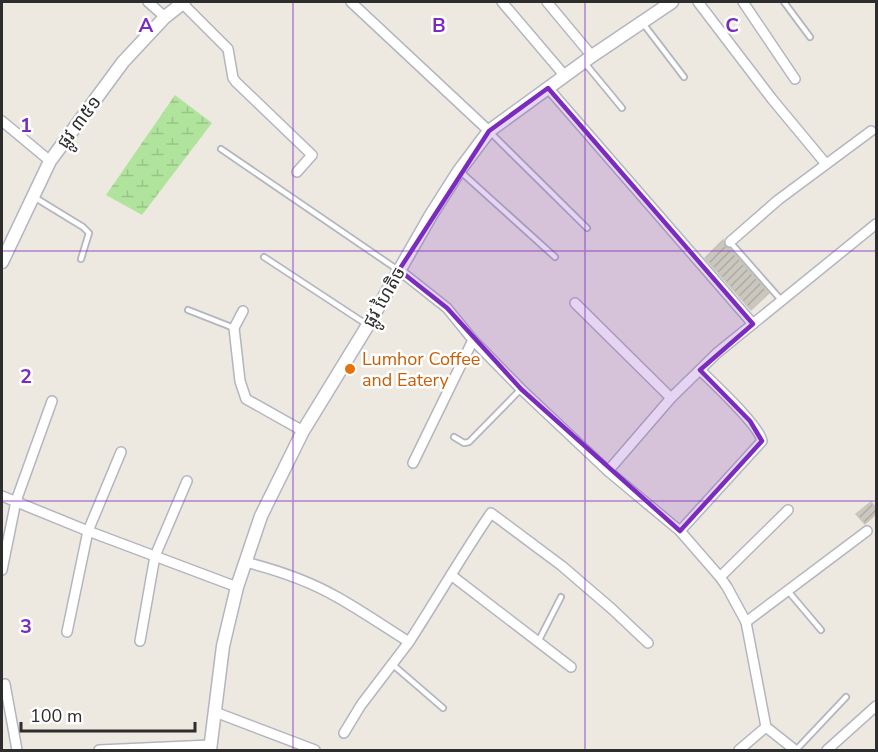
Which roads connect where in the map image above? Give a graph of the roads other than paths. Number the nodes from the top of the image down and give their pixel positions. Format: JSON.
{"nodes":[{"id":1,"x":148,"y":2,"type":"edge"},
{"id":2,"x":183,"y":2,"type":"edge"},
{"id":3,"x":351,"y":2,"type":"edge"},
{"id":4,"x":502,"y":2,"type":"edge"},
{"id":5,"x":547,"y":2,"type":"edge"},
{"id":6,"x":698,"y":2,"type":"edge"},
{"id":7,"x":743,"y":2,"type":"edge"},
{"id":8,"x":784,"y":2,"type":"edge"},
{"id":9,"x":664,"y":4,"type":"edge"},
{"id":10,"x":165,"y":17,"type":"junction"},
{"id":11,"x":642,"y":22,"type":"junction"},
{"id":12,"x":810,"y":37,"type":"dead end"},
{"id":13,"x":588,"y":59,"type":"junction"},
{"id":14,"x":565,"y":76,"type":"junction"},
{"id":15,"x":684,"y":77,"type":"dead end"},
{"id":16,"x":795,"y":79,"type":"dead end"},
{"id":17,"x":548,"y":88,"type":"junction"},
{"id":18,"x":622,"y":108,"type":"dead end"},
{"id":19,"x":2,"y":121,"type":"edge"},
{"id":20,"x":489,"y":131,"type":"junction"},
{"id":21,"x":871,"y":131,"type":"dead end"},
{"id":22,"x":221,"y":150,"type":"dead end"},
{"id":23,"x":50,"y":161,"type":"junction"},
{"id":24,"x":826,"y":164,"type":"junction"},
{"id":25,"x":459,"y":171,"type":"junction"},
{"id":26,"x":297,"y":172,"type":"dead end"},
{"id":27,"x":33,"y":196,"type":"junction"},
{"id":28,"x":876,"y":224,"type":"edge"},
{"id":29,"x":587,"y":228,"type":"dead end"},
{"id":30,"x":730,"y":242,"type":"joint"},
{"id":31,"x":5,"y":246,"type":"edge"},
{"id":32,"x":264,"y":257,"type":"dead end"},
{"id":33,"x":555,"y":257,"type":"dead end"},
{"id":34,"x":81,"y":259,"type":"dead end"},
{"id":35,"x":2,"y":262,"type":"edge"},
{"id":36,"x":399,"y":270,"type":"junction"},
{"id":37,"x":782,"y":301,"type":"junction"},
{"id":38,"x":575,"y":303,"type":"dead end"},
{"id":39,"x":188,"y":310,"type":"dead end"},
{"id":40,"x":243,"y":311,"type":"dead end"},
{"id":41,"x":753,"y":324,"type":"junction"},
{"id":42,"x":368,"y":325,"type":"junction"},
{"id":43,"x":234,"y":328,"type":"junction"},
{"id":44,"x":473,"y":340,"type":"junction"},
{"id":45,"x":700,"y":370,"type":"junction"},
{"id":46,"x":521,"y":389,"type":"junction"},
{"id":47,"x":671,"y":398,"type":"junction"},
{"id":48,"x":52,"y":401,"type":"dead end"},
{"id":49,"x":303,"y":431,"type":"junction"},
{"id":50,"x":454,"y":437,"type":"dead end"},
{"id":51,"x":121,"y":452,"type":"dead end"},
{"id":52,"x":413,"y":464,"type":"dead end"},
{"id":53,"x":608,"y":471,"type":"junction"},
{"id":54,"x":187,"y":481,"type":"dead end"},
{"id":55,"x":2,"y":496,"type":"edge"},
{"id":56,"x":16,"y":501,"type":"junction"},
{"id":57,"x":788,"y":510,"type":"dead end"},
{"id":58,"x":88,"y":531,"type":"junction"},
{"id":59,"x":680,"y":531,"type":"junction"},
{"id":60,"x":867,"y":531,"type":"dead end"},
{"id":61,"x":155,"y":556,"type":"junction"},
{"id":62,"x":245,"y":562,"type":"junction"},
{"id":63,"x":2,"y":570,"type":"edge"},
{"id":64,"x":452,"y":575,"type":"junction"},
{"id":65,"x":720,"y":577,"type":"junction"},
{"id":66,"x":237,"y":587,"type":"junction"},
{"id":67,"x":787,"y":591,"type":"junction"},
{"id":68,"x":561,"y":597,"type":"dead end"},
{"id":69,"x":746,"y":622,"type":"junction"},
{"id":70,"x":821,"y":630,"type":"dead end"},
{"id":71,"x":67,"y":632,"type":"dead end"},
{"id":72,"x":140,"y":641,"type":"dead end"},
{"id":73,"x":409,"y":642,"type":"junction"},
{"id":74,"x":538,"y":642,"type":"junction"},
{"id":75,"x":648,"y":643,"type":"dead end"},
{"id":76,"x":392,"y":663,"type":"junction"},
{"id":77,"x":571,"y":667,"type":"dead end"},
{"id":78,"x":4,"y":684,"type":"dead end"},
{"id":79,"x":846,"y":697,"type":"dead end"},
{"id":80,"x":876,"y":706,"type":"edge"},
{"id":81,"x":443,"y":708,"type":"dead end"},
{"id":82,"x":215,"y":712,"type":"junction"},
{"id":83,"x":766,"y":727,"type":"junction"},
{"id":84,"x":344,"y":733,"type":"dead end"},
{"id":85,"x":210,"y":748,"type":"edge"},
{"id":86,"x":17,"y":750,"type":"edge"},
{"id":87,"x":99,"y":750,"type":"edge"},
{"id":88,"x":315,"y":750,"type":"edge"},
{"id":89,"x":739,"y":750,"type":"edge"},
{"id":90,"x":796,"y":750,"type":"edge"},
{"id":91,"x":827,"y":750,"type":"edge"}],
"edges":[{"from":1,"to":10,"type":"street"},
{"from":2,"to":10,"type":"street","name":"ផ្លូវ ៣៥១"},
{"from":2,"to":26,"type":"street"},
{"from":3,"to":20,"type":"street"},
{"from":4,"to":14,"type":"street"},
{"from":5,"to":13,"type":"street"},
{"from":6,"to":24,"type":"street"},
{"from":7,"to":16,"type":"street"},
{"from":8,"to":12,"type":"lane"},
{"from":9,"to":11,"type":"street","name":"ផ្លូវ ហៃតិច"},
{"from":10,"to":23,"type":"street","name":"ផ្លូវ ៣៥១"},
{"from":11,"to":13,"type":"street","name":"ផ្លូវ ហៃតិច"},
{"from":11,"to":15,"type":"lane"},
{"from":13,"to":14,"type":"street","name":"ផ្លូវ ហៃតិច"},
{"from":13,"to":18,"type":"lane"},
{"from":14,"to":17,"type":"street","name":"ផ្លូវ ហៃតិច"},
{"from":17,"to":20,"type":"street","name":"ផ្លូវ ហៃតិច"},
{"from":17,"to":41,"type":"street"},
{"from":19,"to":23,"type":"street"},
{"from":20,"to":25,"type":"street","name":"ផ្លូវ ហៃតិច"},
{"from":20,"to":29,"type":"lane"},
{"from":21,"to":24,"type":"street"},
{"from":22,"to":36,"type":"lane"},
{"from":23,"to":27,"type":"street","name":"ផ្លូវ ៣៥១"},
{"from":24,"to":30,"type":"street"},
{"from":25,"to":33,"type":"lane"},
{"from":25,"to":36,"type":"street","name":"ផ្លូវ ហៃតិច"},
{"from":27,"to":31,"type":"street","name":"ផ្លូវ ៣៥១"},
{"from":27,"to":34,"type":"lane"},
{"from":28,"to":37,"type":"street"},
{"from":30,"to":37,"type":"lane"},
{"from":31,"to":35,"type":"street","name":"ផ្លូវ ៣៥១"},
{"from":32,"to":42,"type":"lane"},
{"from":36,"to":42,"type":"street","name":"ផ្លូវ ហៃតិច"},
{"from":36,"to":44,"type":"street"},
{"from":37,"to":41,"type":"street"},
{"from":38,"to":47,"type":"street"},
{"from":39,"to":43,"type":"lane"},
{"from":40,"to":43,"type":"street"},
{"from":41,"to":45,"type":"street"},
{"from":42,"to":49,"type":"street","name":"ផ្លូវ ហៃតិច"},
{"from":43,"to":49,"type":"street"},
{"from":44,"to":46,"type":"street"},
{"from":44,"to":52,"type":"street"},
{"from":45,"to":47,"type":"street"},
{"from":45,"to":59,"type":"street"},
{"from":46,"to":50,"type":"lane"},
{"from":46,"to":53,"type":"street"},
{"from":47,"to":53,"type":"street"},
{"from":48,"to":56,"type":"street"},
{"from":49,"to":62,"type":"street","name":"ផ្លូវ ហៃតិច"},
{"from":51,"to":58,"type":"street"},
{"from":53,"to":59,"type":"street"},
{"from":54,"to":61,"type":"street"},
{"from":55,"to":56,"type":"street"},
{"from":56,"to":58,"type":"street"},
{"from":56,"to":63,"type":"street"},
{"from":57,"to":65,"type":"street"},
{"from":58,"to":61,"type":"street"},
{"from":58,"to":71,"type":"street"},
{"from":59,"to":65,"type":"street"},
{"from":60,"to":67,"type":"street"},
{"from":61,"to":66,"type":"street"},
{"from":61,"to":72,"type":"street"},
{"from":62,"to":66,"type":"street","name":"ផ្លូវ ហៃតិច"},
{"from":62,"to":73,"type":"street"},
{"from":64,"to":73,"type":"street"},
{"from":64,"to":74,"type":"street"},
{"from":64,"to":75,"type":"street"},
{"from":65,"to":69,"type":"street"},
{"from":66,"to":82,"type":"street","name":"ផ្លូវ ហៃតិច"},
{"from":67,"to":69,"type":"street"},
{"from":67,"to":70,"type":"lane"},
{"from":68,"to":74,"type":"lane"},
{"from":69,"to":83,"type":"street"},
{"from":73,"to":76,"type":"street"},
{"from":74,"to":77,"type":"street"},
{"from":76,"to":81,"type":"lane"},
{"from":76,"to":84,"type":"street"},
{"from":78,"to":86,"type":"street"},
{"from":79,"to":90,"type":"lane"},
{"from":80,"to":91,"type":"street"},
{"from":82,"to":85,"type":"street","name":"ផ្លូវ ហៃតិច"},
{"from":82,"to":88,"type":"street"},
{"from":83,"to":89,"type":"street"},
{"from":83,"to":90,"type":"street"},
{"from":85,"to":87,"type":"street"}]}
